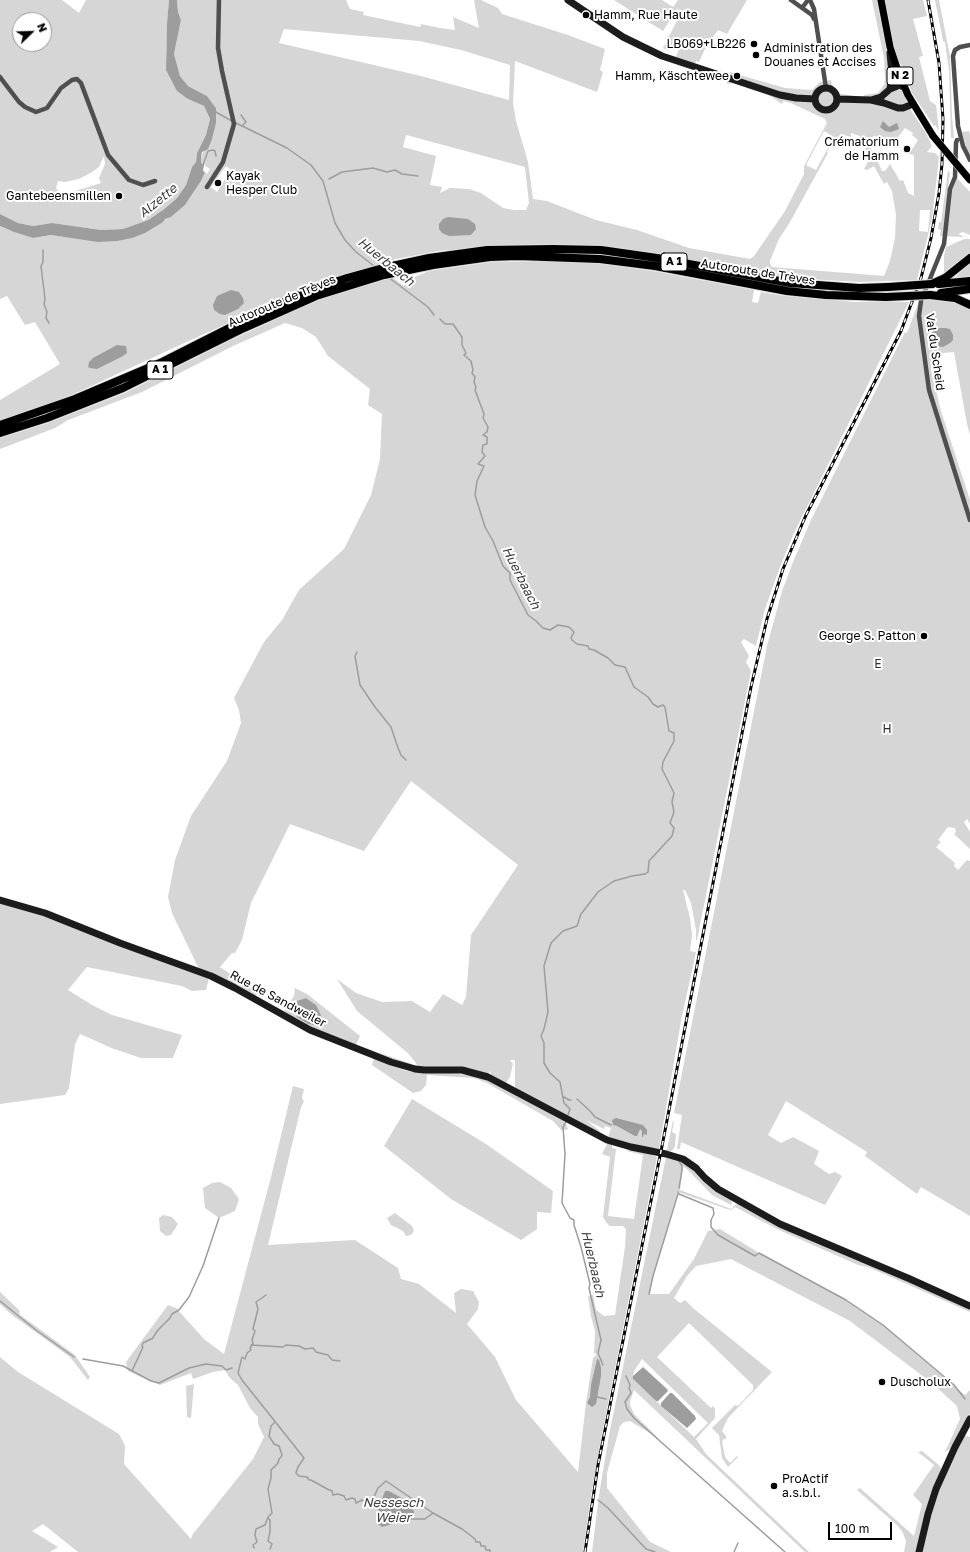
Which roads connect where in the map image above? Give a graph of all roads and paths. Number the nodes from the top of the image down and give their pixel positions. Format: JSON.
{"nodes":[{"id":1,"x":219,"y":0,"type":"edge"},
{"id":2,"x":568,"y":0,"type":"edge"},
{"id":3,"x":791,"y":0,"type":"edge"},
{"id":4,"x":809,"y":0,"type":"edge"},
{"id":5,"x":881,"y":0,"type":"edge"},
{"id":6,"x":802,"y":8,"type":"junction"},
{"id":7,"x":815,"y":20,"type":"junction"},
{"id":8,"x":970,"y":45,"type":"edge"},
{"id":9,"x":890,"y":47,"type":"junction"},
{"id":10,"x":0,"y":76,"type":"edge"},
{"id":11,"x":904,"y":87,"type":"junction"},
{"id":12,"x":826,"y":88,"type":"junction"},
{"id":13,"x":890,"y":89,"type":"junction"},
{"id":14,"x":815,"y":99,"type":"junction"},
{"id":15,"x":837,"y":99,"type":"junction"},
{"id":16,"x":871,"y":100,"type":"junction"},
{"id":17,"x":913,"y":104,"type":"junction"},
{"id":18,"x":957,"y":140,"type":"dead end"},
{"id":19,"x":970,"y":160,"type":"edge"},
{"id":20,"x":970,"y":180,"type":"edge"},
{"id":21,"x":155,"y":181,"type":"dead end"},
{"id":22,"x":207,"y":187,"type":"dead end"},
{"id":23,"x":970,"y":258,"type":"edge"},
{"id":24,"x":970,"y":281,"type":"edge"},
{"id":25,"x":932,"y":284,"type":"junction"},
{"id":26,"x":970,"y":288,"type":"edge"},
{"id":27,"x":314,"y":293,"type":"junction"},
{"id":28,"x":930,"y":295,"type":"junction"},
{"id":29,"x":970,"y":305,"type":"edge"},
{"id":30,"x":0,"y":425,"type":"edge"},
{"id":31,"x":0,"y":433,"type":"edge"},
{"id":32,"x":970,"y":520,"type":"edge"},
{"id":33,"x":0,"y":900,"type":"edge"},
{"id":34,"x":970,"y":1306,"type":"edge"},
{"id":35,"x":970,"y":1420,"type":"edge"},
{"id":36,"x":919,"y":1552,"type":"edge"}],
"edges":[{"from":1,"to":22,"type":"street"},
{"from":2,"to":14,"type":"main road"},
{"from":3,"to":6,"type":"street"},
{"from":4,"to":6,"type":"street"},
{"from":4,"to":7,"type":"street"},
{"from":5,"to":9,"type":"main road","number":"N 2"},
{"from":6,"to":7,"type":"street"},
{"from":7,"to":12,"type":"street"},
{"from":8,"to":19,"type":"street"},
{"from":9,"to":11,"type":"main road","number":"N 2"},
{"from":9,"to":13,"type":"main road"},
{"from":10,"to":21,"type":"street"},
{"from":11,"to":13,"type":"main road"},
{"from":11,"to":17,"type":"main road","number":"N 2"},
{"from":12,"to":14,"type":"main road"},
{"from":12,"to":15,"type":"main road"},
{"from":13,"to":16,"type":"main road"},
{"from":14,"to":15,"type":"main road"},
{"from":15,"to":16,"type":"main road"},
{"from":16,"to":17,"type":"main road"},
{"from":17,"to":20,"type":"main road","number":"N 2","bridge":true},
{"from":18,"to":32,"type":"street","name":"Val du Scheid"},
{"from":23,"to":25,"type":"highway","number":"A 1"},
{"from":24,"to":25,"type":"highway","name":"Autoroute de Trèves","number":"A 1"},
{"from":25,"to":27,"type":"highway","name":"Autoroute de Trèves","number":"A 1","bridge":true},
{"from":26,"to":28,"type":"highway","name":"Autoroute de Trèves","number":"A 1"},
{"from":27,"to":28,"type":"highway","name":"Autoroute de Trèves","number":"A 1","bridge":true},
{"from":27,"to":30,"type":"highway","name":"Autoroute de Trèves","number":"A 1"},
{"from":27,"to":31,"type":"highway","name":"Autoroute de Trèves","number":"A 1"},
{"from":28,"to":29,"type":"highway"},
{"from":33,"to":34,"type":"main road","name":"Rue de Sandweiler"},
{"from":35,"to":36,"type":"main road"}]}
